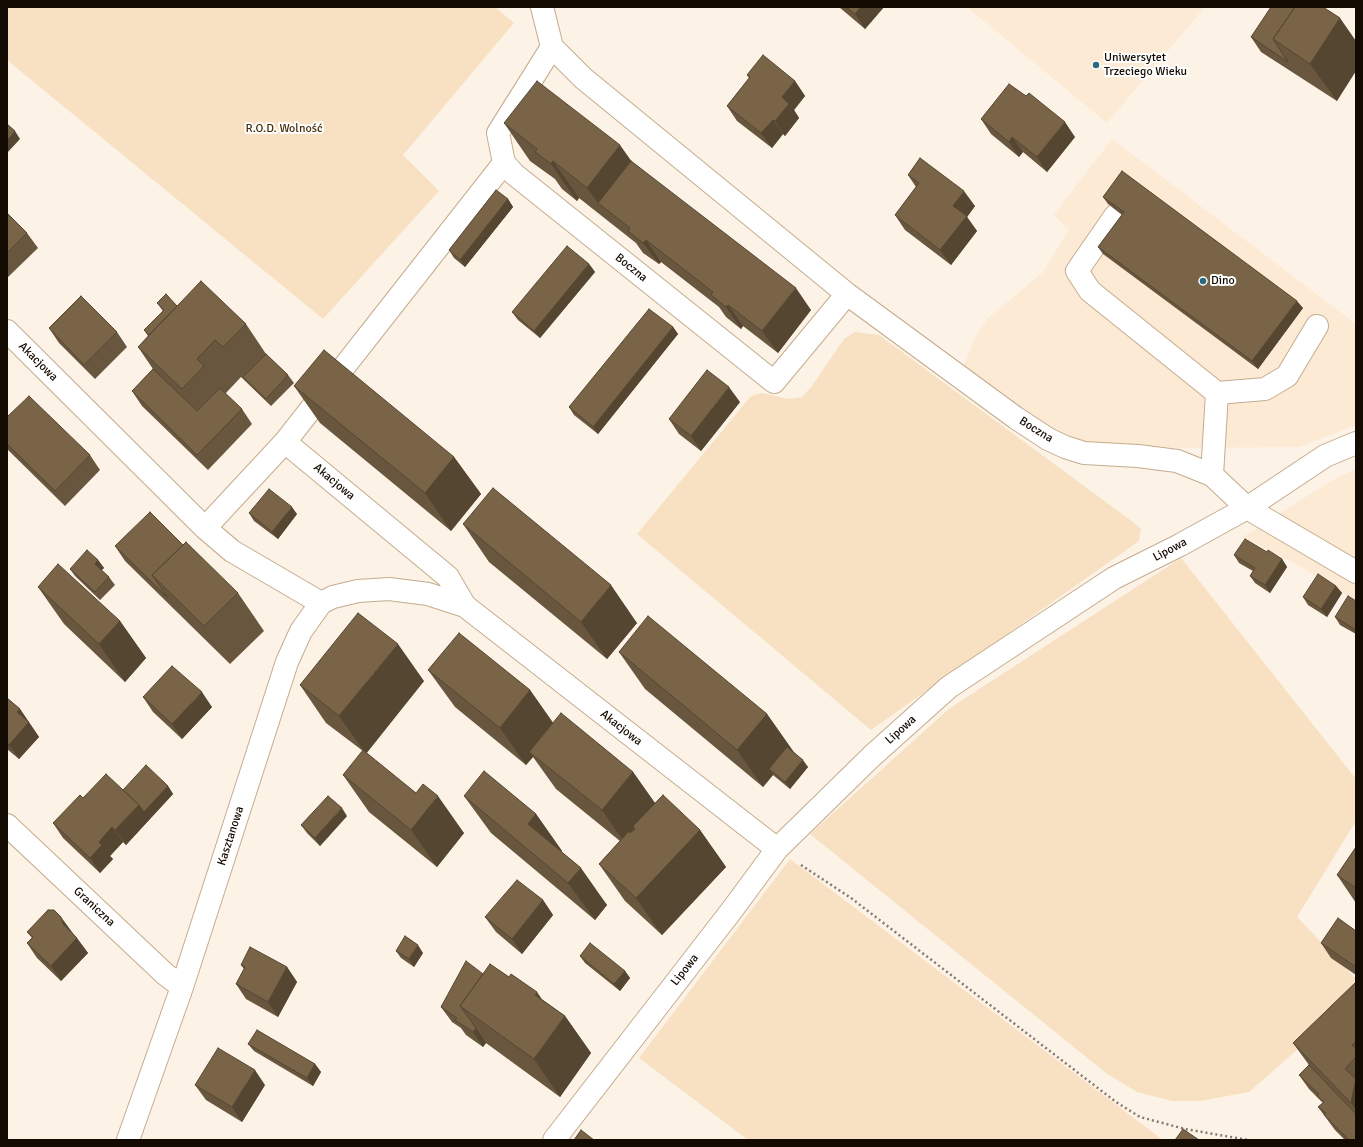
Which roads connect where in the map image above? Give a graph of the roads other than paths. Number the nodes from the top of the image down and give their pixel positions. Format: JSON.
{"nodes":[{"id":1,"x":542,"y":7,"type":"edge"},
{"id":2,"x":552,"y":47,"type":"junction"},
{"id":3,"x":504,"y":163,"type":"junction"},
{"id":4,"x":1115,"y":216,"type":"dead end"},
{"id":5,"x":847,"y":294,"type":"junction"},
{"id":6,"x":1317,"y":326,"type":"dead end"},
{"id":7,"x":7,"y":332,"type":"edge"},
{"id":8,"x":1217,"y":393,"type":"junction"},
{"id":9,"x":286,"y":442,"type":"junction"},
{"id":10,"x":1356,"y":443,"type":"edge"},
{"id":11,"x":1212,"y":475,"type":"junction"},
{"id":12,"x":1247,"y":508,"type":"junction"},
{"id":13,"x":205,"y":528,"type":"junction"},
{"id":14,"x":1356,"y":572,"type":"edge"},
{"id":15,"x":322,"y":603,"type":"junction"},
{"id":16,"x":465,"y":606,"type":"junction"},
{"id":17,"x":7,"y":825,"type":"edge"},
{"id":18,"x":777,"y":849,"type":"junction"},
{"id":19,"x":182,"y":987,"type":"junction"},
{"id":20,"x":128,"y":1140,"type":"edge"},
{"id":21,"x":554,"y":1140,"type":"edge"}],
"edges":[{"from":1,"to":2,"type":"street"},
{"from":2,"to":3,"type":"street"},
{"from":2,"to":5,"type":"street","name":"Boczna"},
{"from":3,"to":5,"type":"street","name":"Boczna"},
{"from":3,"to":9,"type":"street"},
{"from":4,"to":8,"type":"street"},
{"from":5,"to":11,"type":"street","name":"Boczna"},
{"from":6,"to":8,"type":"street"},
{"from":7,"to":13,"type":"street","name":"Akacjowa"},
{"from":8,"to":11,"type":"street"},
{"from":9,"to":13,"type":"street"},
{"from":9,"to":16,"type":"street","name":"Akacjowa"},
{"from":10,"to":12,"type":"street","name":"Lipowa"},
{"from":11,"to":12,"type":"street","name":"Boczna"},
{"from":12,"to":14,"type":"street","name":"Boczna"},
{"from":12,"to":18,"type":"street","name":"Lipowa"},
{"from":13,"to":15,"type":"street","name":"Akacjowa"},
{"from":15,"to":16,"type":"street","name":"Akacjowa"},
{"from":15,"to":19,"type":"street","name":"Kasztanowa"},
{"from":16,"to":18,"type":"street","name":"Akacjowa"},
{"from":17,"to":19,"type":"street","name":"Graniczna"},
{"from":18,"to":21,"type":"street","name":"Lipowa"},
{"from":19,"to":20,"type":"street","name":"Kasztanowa"}]}
